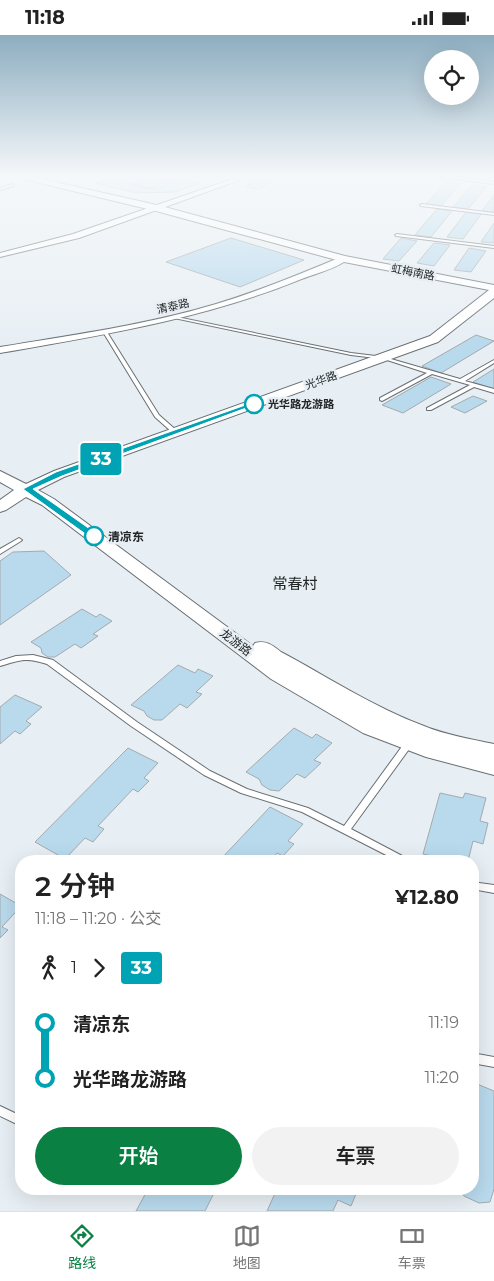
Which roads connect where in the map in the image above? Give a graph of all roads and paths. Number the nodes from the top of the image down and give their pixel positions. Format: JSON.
{"nodes":[{"id":1,"x":88,"y":232,"type":"edge"},
{"id":2,"x":245,"y":232,"type":"edge"},
{"id":3,"x":397,"y":235,"type":"dead end"},
{"id":4,"x":494,"y":247,"type":"edge"},
{"id":5,"x":0,"y":255,"type":"edge"},
{"id":6,"x":344,"y":259,"type":"junction"},
{"id":7,"x":494,"y":288,"type":"edge"},
{"id":8,"x":494,"y":292,"type":"edge"},
{"id":9,"x":174,"y":317,"type":"junction"},
{"id":10,"x":105,"y":332,"type":"junction"},
{"id":11,"x":0,"y":349,"type":"edge"},
{"id":12,"x":384,"y":357,"type":"junction"},
{"id":13,"x":494,"y":361,"type":"edge"},
{"id":14,"x":432,"y":372,"type":"junction"},
{"id":15,"x":461,"y":381,"type":"junction"},
{"id":16,"x":474,"y":385,"type":"junction"},
{"id":17,"x":494,"y":391,"type":"edge"},
{"id":18,"x":382,"y":399,"type":"dead end"},
{"id":19,"x":429,"y":409,"type":"dead end"},
{"id":20,"x":175,"y":433,"type":"junction"},
{"id":21,"x":0,"y":464,"type":"edge"},
{"id":22,"x":0,"y":476,"type":"edge"},
{"id":23,"x":33,"y":486,"type":"junction"},
{"id":24,"x":0,"y":507,"type":"edge"},
{"id":25,"x":19,"y":540,"type":"dead end"},
{"id":26,"x":0,"y":552,"type":"edge"},
{"id":27,"x":0,"y":664,"type":"edge"},
{"id":28,"x":409,"y":743,"type":"junction"},
{"id":29,"x":494,"y":752,"type":"edge"},
{"id":30,"x":494,"y":767,"type":"edge"},
{"id":31,"x":345,"y":831,"type":"junction"},
{"id":32,"x":394,"y":855,"type":"edge"},
{"id":33,"x":479,"y":886,"type":"edge"},
{"id":34,"x":494,"y":889,"type":"edge"},
{"id":35,"x":479,"y":1059,"type":"edge"},
{"id":36,"x":494,"y":1061,"type":"edge"},
{"id":37,"x":0,"y":1111,"type":"edge"},
{"id":38,"x":15,"y":1118,"type":"edge"}],
"edges":[{"from":1,"to":5,"type":"street"},
{"from":2,"to":6,"type":"main road","name":"虹梅南路"},
{"from":3,"to":4,"type":"lane"},
{"from":6,"to":7,"type":"main road","name":"虹梅南路"},
{"from":6,"to":9,"type":"street","name":"清泰路"},
{"from":8,"to":12,"type":"main road","name":"光华路"},
{"from":9,"to":10,"type":"street","name":"清泰路"},
{"from":9,"to":12,"type":"lane"},
{"from":10,"to":11,"type":"street","name":"清泰路"},
{"from":10,"to":20,"type":"lane"},
{"from":12,"to":14,"type":"lane"},
{"from":12,"to":20,"type":"main road","name":"光华路"},
{"from":13,"to":15,"type":"lane"},
{"from":14,"to":15,"type":"lane"},
{"from":14,"to":18,"type":"lane"},
{"from":15,"to":16,"type":"lane"},
{"from":16,"to":17,"type":"lane"},
{"from":16,"to":19,"type":"lane"},
{"from":20,"to":23,"type":"main road","name":"光华路"},
{"from":21,"to":23,"type":"main road","name":"龙游路"},
{"from":22,"to":23,"type":"main road","name":"龙游路"},
{"from":23,"to":24,"type":"main road","name":"光华路"},
{"from":23,"to":28,"type":"main road","name":"龙游路"},
{"from":23,"to":29,"type":"main road","name":"龙游路"},
{"from":25,"to":26,"type":"lane"},
{"from":27,"to":31,"type":"lane"},
{"from":28,"to":30,"type":"main road","name":"龙游路"},
{"from":28,"to":31,"type":"lane"},
{"from":31,"to":32,"type":"lane"},
{"from":33,"to":34,"type":"lane"},
{"from":35,"to":36,"type":"lane"},
{"from":37,"to":38,"type":"lane"}]}
